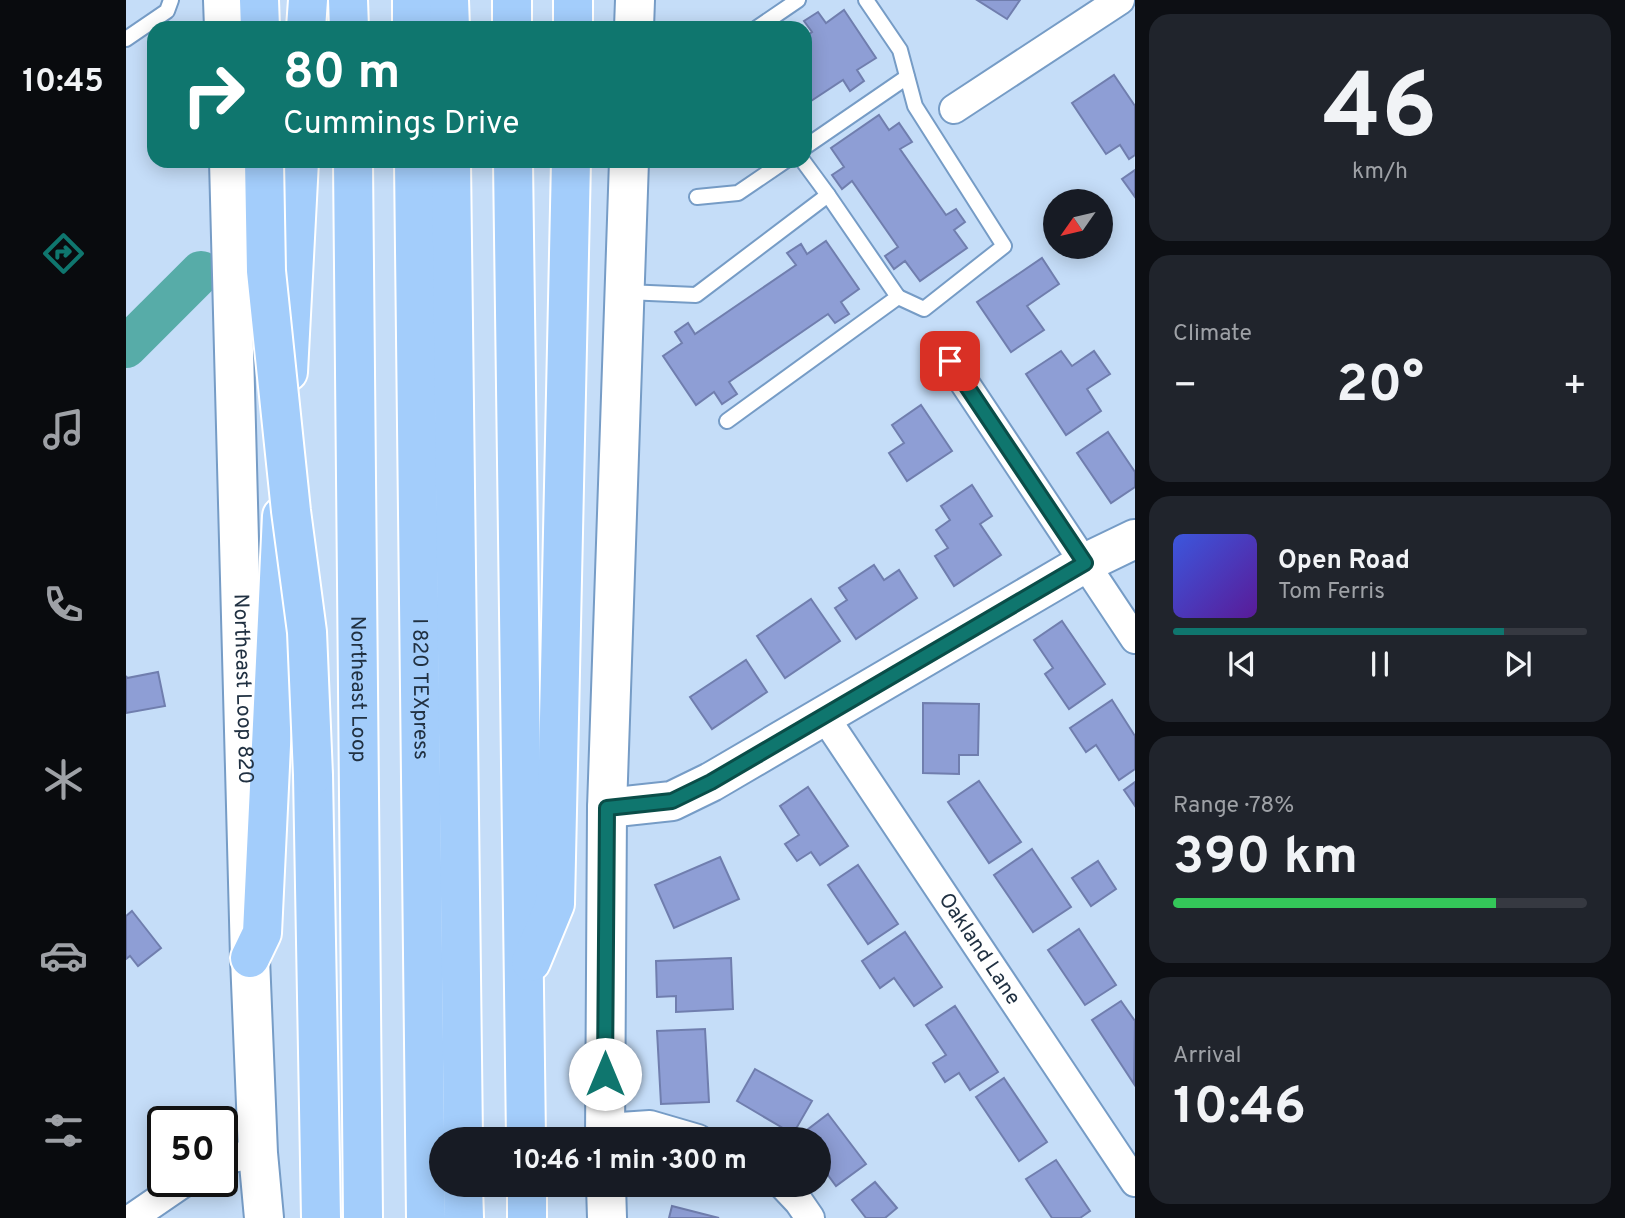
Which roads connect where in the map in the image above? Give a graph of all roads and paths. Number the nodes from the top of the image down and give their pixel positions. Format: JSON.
{"nodes":[{"id":1,"x":171,"y":0,"type":"edge"},
{"id":2,"x":223,"y":0,"type":"edge"},
{"id":3,"x":259,"y":0,"type":"edge"},
{"id":4,"x":308,"y":0,"type":"edge"},
{"id":5,"x":348,"y":0,"type":"edge"},
{"id":6,"x":412,"y":0,"type":"edge"},
{"id":7,"x":449,"y":0,"type":"edge"},
{"id":8,"x":512,"y":0,"type":"edge"},
{"id":9,"x":573,"y":0,"type":"edge"},
{"id":10,"x":635,"y":0,"type":"edge"},
{"id":11,"x":798,"y":0,"type":"edge"},
{"id":12,"x":866,"y":0,"type":"edge"},
{"id":13,"x":1120,"y":0,"type":"edge"},
{"id":14,"x":152,"y":21,"type":"edge"},
{"id":15,"x":224,"y":21,"type":"edge"},
{"id":16,"x":260,"y":21,"type":"edge"},
{"id":17,"x":306,"y":21,"type":"edge"},
{"id":18,"x":349,"y":21,"type":"edge"},
{"id":19,"x":412,"y":21,"type":"edge"},
{"id":20,"x":450,"y":21,"type":"edge"},
{"id":21,"x":512,"y":21,"type":"edge"},
{"id":22,"x":573,"y":21,"type":"edge"},
{"id":23,"x":634,"y":21,"type":"edge"},
{"id":24,"x":767,"y":21,"type":"edge"},
{"id":25,"x":147,"y":24,"type":"edge"},
{"id":26,"x":126,"y":38,"type":"edge"},
{"id":27,"x":907,"y":77,"type":"junction"},
{"id":28,"x":954,"y":109,"type":"dead end"},
{"id":29,"x":812,"y":142,"type":"edge"},
{"id":30,"x":229,"y":168,"type":"edge"},
{"id":31,"x":264,"y":168,"type":"edge"},
{"id":32,"x":299,"y":168,"type":"edge"},
{"id":33,"x":353,"y":168,"type":"edge"},
{"id":34,"x":414,"y":168,"type":"edge"},
{"id":35,"x":451,"y":168,"type":"edge"},
{"id":36,"x":513,"y":168,"type":"edge"},
{"id":37,"x":571,"y":168,"type":"edge"},
{"id":38,"x":629,"y":168,"type":"edge"},
{"id":39,"x":775,"y":168,"type":"edge"},
{"id":40,"x":808,"y":168,"type":"edge"},
{"id":41,"x":828,"y":195,"type":"junction"},
{"id":42,"x":697,"y":197,"type":"dead end"},
{"id":43,"x":624,"y":292,"type":"junction"},
{"id":44,"x":898,"y":297,"type":"junction"},
{"id":45,"x":950,"y":361,"type":"dead end"},
{"id":46,"x":727,"y":421,"type":"dead end"},
{"id":47,"x":1135,"y":539,"type":"edge"},
{"id":48,"x":1085,"y":563,"type":"junction"},
{"id":49,"x":1135,"y":639,"type":"edge"},
{"id":50,"x":824,"y":716,"type":"junction"},
{"id":51,"x":607,"y":808,"type":"junction"},
{"id":52,"x":250,"y":958,"type":"junction"},
{"id":53,"x":526,"y":973,"type":"junction"},
{"id":54,"x":463,"y":1127,"type":"edge"},
{"id":55,"x":526,"y":1127,"type":"edge"},
{"id":56,"x":605,"y":1127,"type":"edge"},
{"id":57,"x":639,"y":1127,"type":"edge"},
{"id":58,"x":657,"y":1127,"type":"edge"},
{"id":59,"x":240,"y":1156,"type":"edge"},
{"id":60,"x":1135,"y":1182,"type":"edge"},
{"id":61,"x":163,"y":1197,"type":"edge"},
{"id":62,"x":463,"y":1197,"type":"edge"},
{"id":63,"x":527,"y":1197,"type":"edge"},
{"id":64,"x":606,"y":1197,"type":"edge"},
{"id":65,"x":794,"y":1197,"type":"edge"},
{"id":66,"x":132,"y":1218,"type":"edge"},
{"id":67,"x":264,"y":1218,"type":"edge"},
{"id":68,"x":321,"y":1218,"type":"edge"},
{"id":69,"x":363,"y":1218,"type":"edge"},
{"id":70,"x":426,"y":1218,"type":"edge"},
{"id":71,"x":464,"y":1218,"type":"edge"},
{"id":72,"x":527,"y":1218,"type":"edge"},
{"id":73,"x":607,"y":1218,"type":"edge"},
{"id":74,"x":810,"y":1218,"type":"edge"}],
"edges":[{"from":1,"to":14,"type":"lane"},
{"from":2,"to":15,"type":"main road"},
{"from":3,"to":16,"type":"highway"},
{"from":4,"to":17,"type":"highway"},
{"from":5,"to":18,"type":"highway"},
{"from":6,"to":19,"type":"highway"},
{"from":7,"to":20,"type":"highway"},
{"from":8,"to":21,"type":"highway"},
{"from":9,"to":22,"type":"highway"},
{"from":10,"to":23,"type":"main road"},
{"from":11,"to":24,"type":"lane"},
{"from":12,"to":27,"type":"lane"},
{"from":13,"to":28,"type":"street"},
{"from":25,"to":26,"type":"lane"},
{"from":27,"to":29,"type":"lane"},
{"from":27,"to":44,"type":"lane"},
{"from":30,"to":52,"type":"main road","name":"Northeast Loop 820"},
{"from":31,"to":68,"type":"highway","bridge":true},
{"from":32,"to":52,"type":"highway"},
{"from":33,"to":69,"type":"highway","name":"Northeast Loop"},
{"from":34,"to":70,"type":"highway","name":"I 820 TEXpress"},
{"from":35,"to":54,"type":"highway","name":"I 820 TEXpress"},
{"from":36,"to":53,"type":"highway"},
{"from":37,"to":53,"type":"highway"},
{"from":38,"to":43,"type":"main road"},
{"from":39,"to":42,"type":"lane"},
{"from":40,"to":41,"type":"lane"},
{"from":41,"to":43,"type":"lane"},
{"from":41,"to":44,"type":"lane"},
{"from":43,"to":51,"type":"main road"},
{"from":44,"to":46,"type":"lane"},
{"from":45,"to":48,"type":"street"},
{"from":47,"to":48,"type":"main road"},
{"from":48,"to":49,"type":"street"},
{"from":48,"to":50,"type":"main road"},
{"from":50,"to":51,"type":"main road"},
{"from":50,"to":60,"type":"street","name":"Oakland Lane"},
{"from":51,"to":56,"type":"main road"},
{"from":52,"to":59,"type":"main road","name":"Northeast Loop 820"},
{"from":53,"to":55,"type":"highway"},
{"from":57,"to":58,"type":"street"},
{"from":59,"to":67,"type":"main road","name":"Northeast Loop 820"},
{"from":61,"to":66,"type":"street"},
{"from":62,"to":71,"type":"highway"},
{"from":63,"to":72,"type":"highway"},
{"from":64,"to":73,"type":"main road"},
{"from":65,"to":74,"type":"street"}]}
